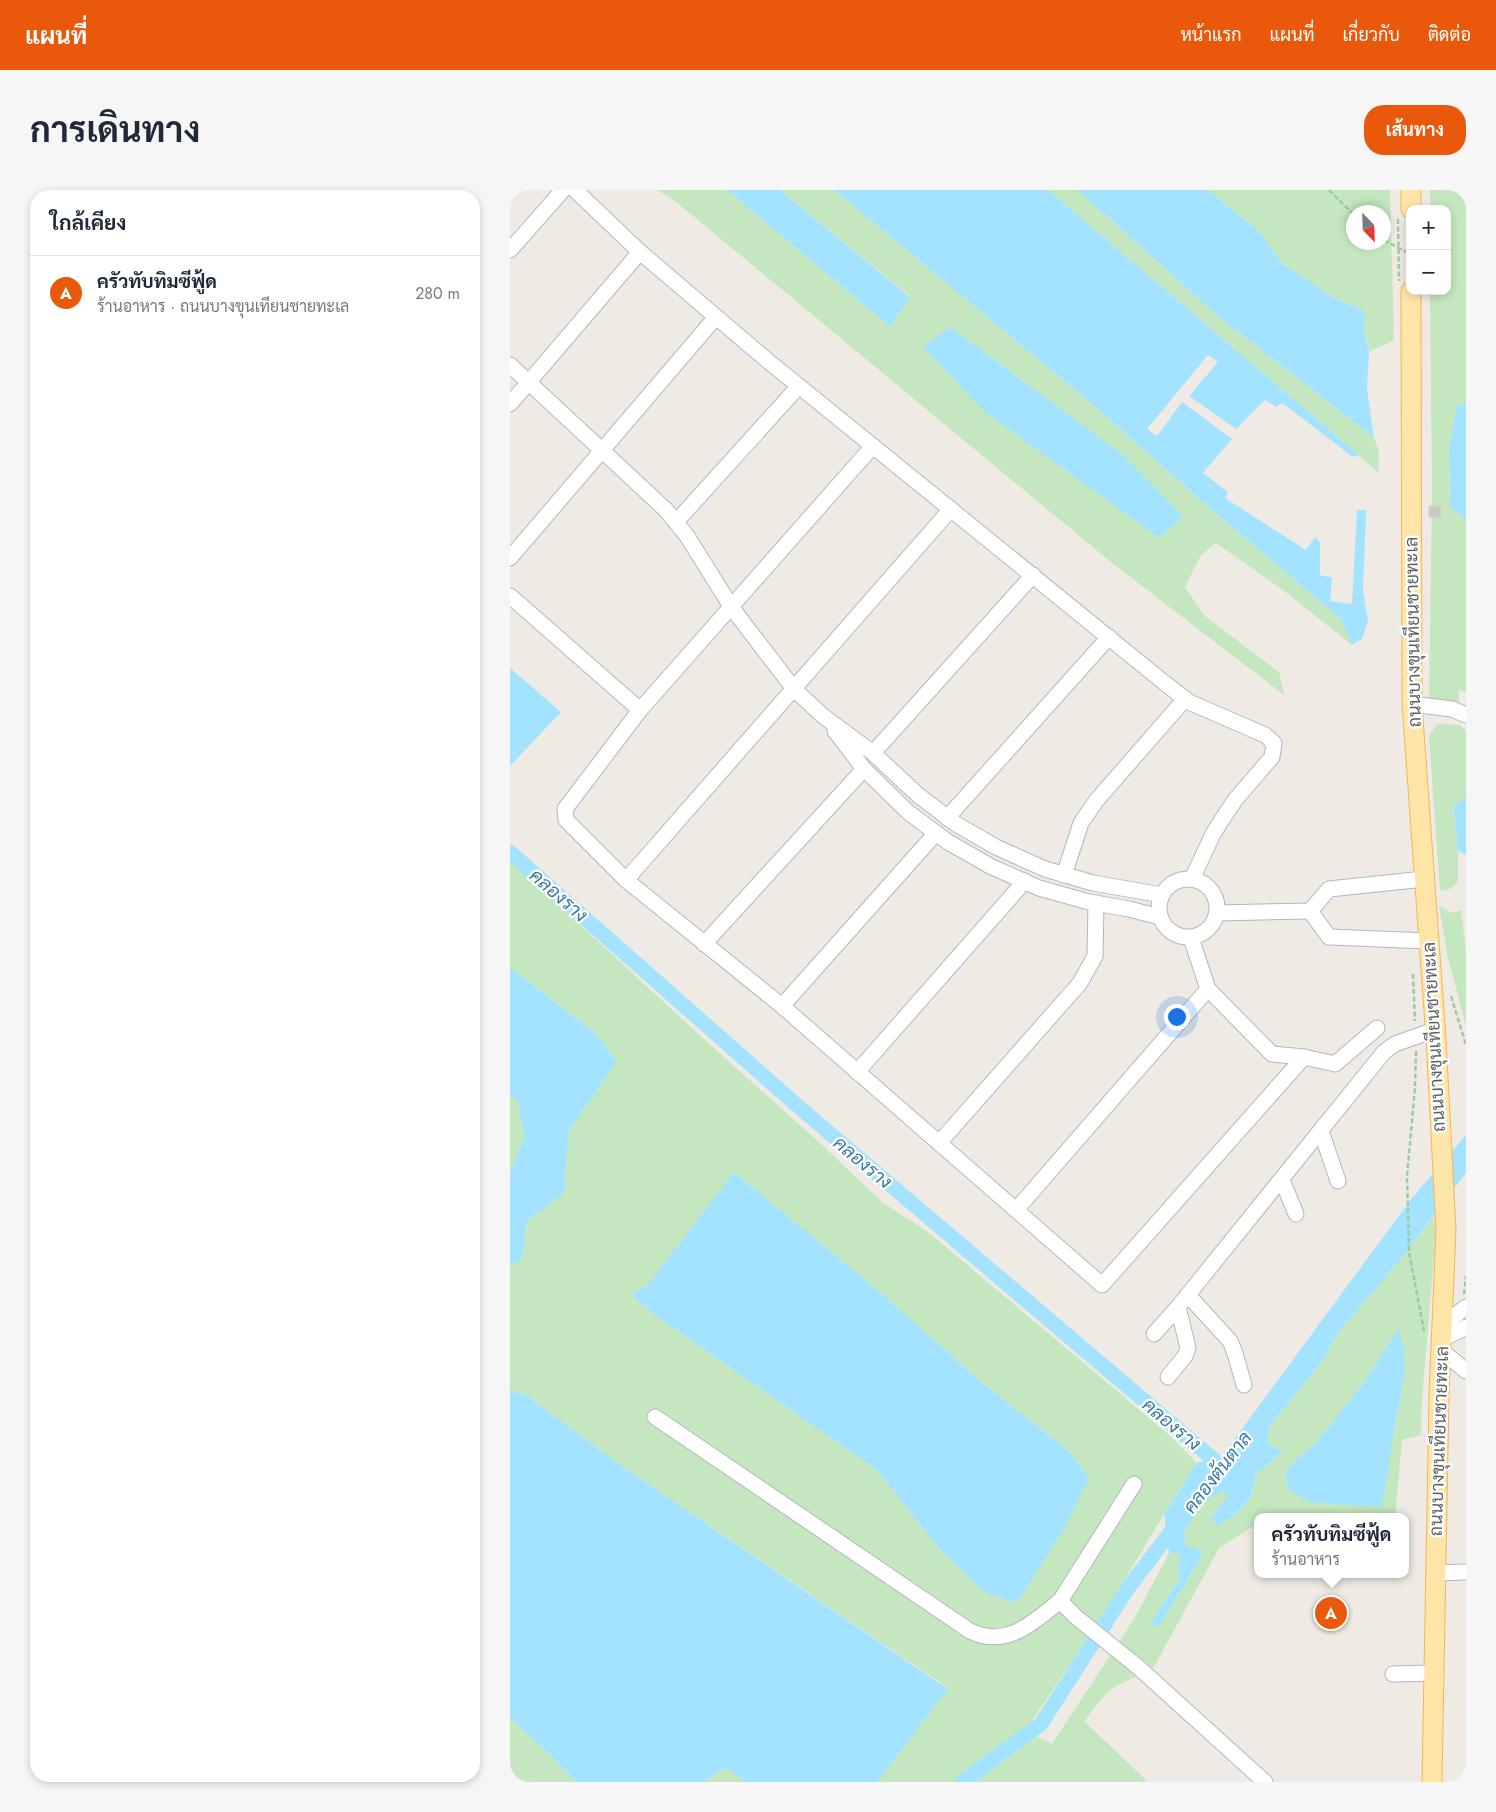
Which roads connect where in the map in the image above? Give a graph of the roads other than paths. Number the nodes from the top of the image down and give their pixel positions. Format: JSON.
{"nodes":[{"id":1,"x":563,"y":190,"type":"edge"},
{"id":2,"x":576,"y":190,"type":"edge"},
{"id":3,"x":1411,"y":190,"type":"edge"},
{"id":4,"x":1411,"y":205,"type":"edge"},
{"id":5,"x":510,"y":250,"type":"edge"},
{"id":6,"x":640,"y":252,"type":"junction"},
{"id":7,"x":1411,"y":295,"type":"edge"},
{"id":8,"x":716,"y":317,"type":"junction"},
{"id":9,"x":510,"y":365,"type":"edge"},
{"id":10,"x":529,"y":382,"type":"junction"},
{"id":11,"x":799,"y":386,"type":"junction"},
{"id":12,"x":510,"y":404,"type":"edge"},
{"id":13,"x":873,"y":446,"type":"junction"},
{"id":14,"x":601,"y":451,"type":"junction"},
{"id":15,"x":951,"y":509,"type":"junction"},
{"id":16,"x":676,"y":522,"type":"junction"},
{"id":17,"x":510,"y":558,"type":"edge"},
{"id":18,"x":1033,"y":575,"type":"junction"},
{"id":19,"x":510,"y":596,"type":"edge"},
{"id":20,"x":732,"y":608,"type":"junction"},
{"id":21,"x":1109,"y":637,"type":"junction"},
{"id":22,"x":794,"y":689,"type":"junction"},
{"id":23,"x":1185,"y":699,"type":"junction"},
{"id":24,"x":1412,"y":704,"type":"junction"},
{"id":25,"x":640,"y":710,"type":"junction"},
{"id":26,"x":1466,"y":715,"type":"edge"},
{"id":27,"x":823,"y":716,"type":"junction"},
{"id":28,"x":873,"y":753,"type":"junction"},
{"id":29,"x":864,"y":769,"type":"junction"},
{"id":30,"x":947,"y":818,"type":"junction"},
{"id":31,"x":936,"y":833,"type":"junction"},
{"id":32,"x":1064,"y":874,"type":"junction"},
{"id":33,"x":1192,"y":879,"type":"junction"},
{"id":34,"x":1424,"y":879,"type":"junction"},
{"id":35,"x":626,"y":880,"type":"junction"},
{"id":36,"x":1025,"y":881,"type":"junction"},
{"id":37,"x":1162,"y":895,"type":"junction"},
{"id":38,"x":1096,"y":903,"type":"junction"},
{"id":39,"x":1310,"y":911,"type":"junction"},
{"id":40,"x":1217,"y":913,"type":"junction"},
{"id":41,"x":1160,"y":917,"type":"junction"},
{"id":42,"x":1191,"y":938,"type":"junction"},
{"id":43,"x":1429,"y":941,"type":"junction"},
{"id":44,"x":704,"y":944,"type":"junction"},
{"id":45,"x":1208,"y":989,"type":"junction"},
{"id":46,"x":782,"y":1006,"type":"junction"},
{"id":47,"x":1377,"y":1028,"type":"dead end"},
{"id":48,"x":1434,"y":1030,"type":"junction"},
{"id":49,"x":1304,"y":1057,"type":"junction"},
{"id":50,"x":857,"y":1072,"type":"junction"},
{"id":51,"x":1321,"y":1132,"type":"junction"},
{"id":52,"x":939,"y":1143,"type":"junction"},
{"id":53,"x":1282,"y":1180,"type":"junction"},
{"id":54,"x":1338,"y":1181,"type":"dead end"},
{"id":55,"x":1016,"y":1210,"type":"junction"},
{"id":56,"x":1296,"y":1214,"type":"dead end"},
{"id":57,"x":1188,"y":1295,"type":"junction"},
{"id":58,"x":1178,"y":1307,"type":"junction"},
{"id":59,"x":1466,"y":1307,"type":"edge"},
{"id":60,"x":1466,"y":1327,"type":"edge"},
{"id":61,"x":1154,"y":1334,"type":"dead end"},
{"id":62,"x":1442,"y":1339,"type":"junction"},
{"id":63,"x":1466,"y":1371,"type":"edge"},
{"id":64,"x":1168,"y":1377,"type":"dead end"},
{"id":65,"x":1244,"y":1384,"type":"dead end"},
{"id":66,"x":655,"y":1417,"type":"dead end"},
{"id":67,"x":1134,"y":1484,"type":"dead end"},
{"id":68,"x":1466,"y":1572,"type":"edge"},
{"id":69,"x":1435,"y":1573,"type":"junction"},
{"id":70,"x":1060,"y":1601,"type":"junction"},
{"id":71,"x":1433,"y":1673,"type":"junction"},
{"id":72,"x":1393,"y":1674,"type":"dead end"},
{"id":73,"x":1265,"y":1782,"type":"edge"},
{"id":74,"x":1432,"y":1782,"type":"edge"}],
"edges":[{"from":1,"to":5,"type":"street"},
{"from":2,"to":6,"type":"street"},
{"from":3,"to":4,"type":"main road"},
{"from":6,"to":8,"type":"street"},
{"from":6,"to":10,"type":"street"},
{"from":7,"to":24,"type":"main road","name":"ถนนบางขุนเทียนชายทะเล"},
{"from":8,"to":11,"type":"street"},
{"from":8,"to":14,"type":"street"},
{"from":9,"to":10,"type":"street"},
{"from":10,"to":12,"type":"street"},
{"from":10,"to":14,"type":"street"},
{"from":11,"to":13,"type":"street"},
{"from":11,"to":16,"type":"street"},
{"from":13,"to":15,"type":"street"},
{"from":13,"to":20,"type":"street"},
{"from":14,"to":16,"type":"street"},
{"from":14,"to":17,"type":"street"},
{"from":15,"to":18,"type":"street"},
{"from":15,"to":22,"type":"street"},
{"from":16,"to":20,"type":"street"},
{"from":18,"to":21,"type":"street"},
{"from":18,"to":28,"type":"street"},
{"from":19,"to":25,"type":"street"},
{"from":20,"to":22,"type":"street"},
{"from":20,"to":25,"type":"street"},
{"from":21,"to":23,"type":"street"},
{"from":21,"to":30,"type":"street"},
{"from":22,"to":27,"type":"street"},
{"from":22,"to":35,"type":"street"},
{"from":23,"to":32,"type":"street"},
{"from":23,"to":33,"type":"street"},
{"from":24,"to":26,"type":"street"},
{"from":24,"to":34,"type":"main road","name":"ถนนบางขุนเทียนชายทะเล"},
{"from":25,"to":35,"type":"street"},
{"from":27,"to":28,"type":"street"},
{"from":27,"to":29,"type":"street"},
{"from":28,"to":30,"type":"street"},
{"from":29,"to":31,"type":"street"},
{"from":29,"to":44,"type":"street"},
{"from":30,"to":32,"type":"street"},
{"from":31,"to":36,"type":"street"},
{"from":31,"to":46,"type":"street"},
{"from":32,"to":37,"type":"street"},
{"from":33,"to":37,"type":"street"},
{"from":33,"to":40,"type":"street"},
{"from":34,"to":39,"type":"street"},
{"from":34,"to":43,"type":"main road","name":"ถนนบางขุนเทียนชายทะเล"},
{"from":35,"to":44,"type":"street"},
{"from":36,"to":38,"type":"street"},
{"from":36,"to":50,"type":"street"},
{"from":37,"to":41,"type":"street"},
{"from":38,"to":41,"type":"street"},
{"from":38,"to":52,"type":"street"},
{"from":39,"to":40,"type":"street"},
{"from":39,"to":43,"type":"street"},
{"from":40,"to":42,"type":"street"},
{"from":41,"to":42,"type":"street"},
{"from":42,"to":45,"type":"street"},
{"from":43,"to":48,"type":"main road","name":"ถนนบางขุนเทียนชายทะเล"},
{"from":44,"to":46,"type":"street"},
{"from":45,"to":49,"type":"street"},
{"from":45,"to":55,"type":"street"},
{"from":46,"to":50,"type":"street"},
{"from":47,"to":49,"type":"street"},
{"from":48,"to":51,"type":"street"},
{"from":48,"to":62,"type":"main road","name":"ถนนบางขุนเทียนชายทะเล"},
{"from":49,"to":55,"type":"street"},
{"from":50,"to":52,"type":"street"},
{"from":51,"to":53,"type":"street"},
{"from":51,"to":54,"type":"street"},
{"from":52,"to":55,"type":"street"},
{"from":53,"to":56,"type":"street"},
{"from":53,"to":57,"type":"street"},
{"from":57,"to":58,"type":"street"},
{"from":57,"to":65,"type":"street"},
{"from":58,"to":61,"type":"street"},
{"from":58,"to":64,"type":"street"},
{"from":59,"to":62,"type":"street"},
{"from":60,"to":62,"type":"street"},
{"from":62,"to":63,"type":"street"},
{"from":62,"to":69,"type":"main road","name":"ถนนบางขุนเทียนชายทะเล"},
{"from":66,"to":70,"type":"street"},
{"from":67,"to":70,"type":"street"},
{"from":68,"to":69,"type":"street"},
{"from":69,"to":71,"type":"main road","name":"ถนนบางขุนเทียนชายทะเล"},
{"from":70,"to":73,"type":"street"},
{"from":71,"to":72,"type":"street"},
{"from":71,"to":74,"type":"main road","name":"ถนนบางขุนเทียนชายทะเล"}]}
